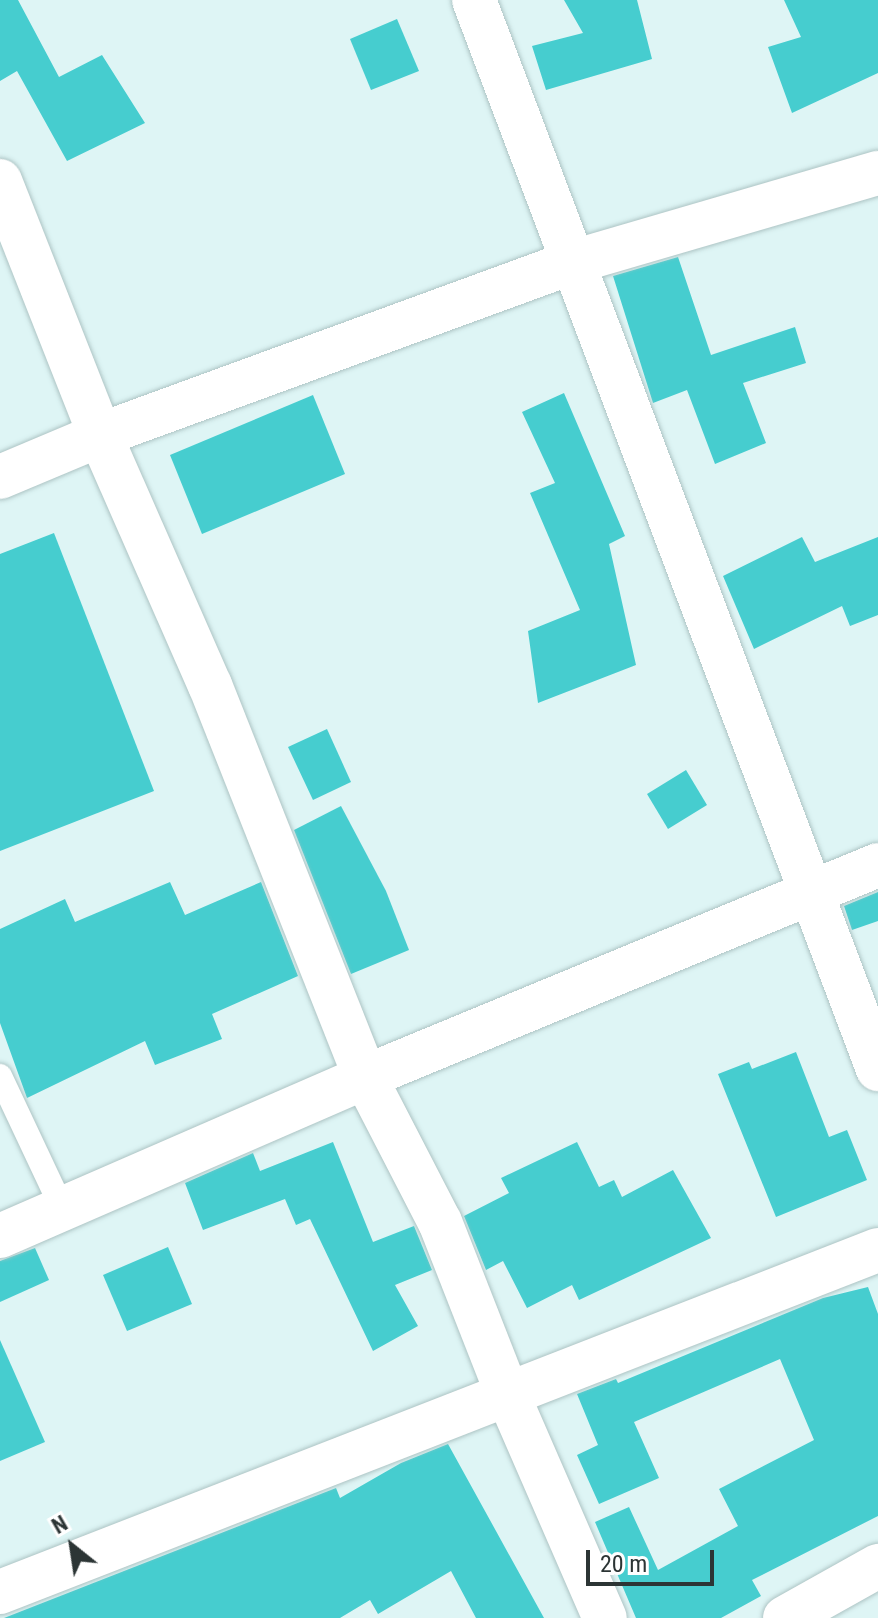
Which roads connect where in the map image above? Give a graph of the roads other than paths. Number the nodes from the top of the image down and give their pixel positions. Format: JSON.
{"nodes":[{"id":1,"x":474,"y":0,"type":"edge"},
{"id":2,"x":878,"y":173,"type":"edge"},
{"id":3,"x":0,"y":181,"type":"edge"},
{"id":4,"x":573,"y":262,"type":"junction"},
{"id":5,"x":100,"y":435,"type":"junction"},
{"id":6,"x":0,"y":477,"type":"edge"},
{"id":7,"x":878,"y":865,"type":"edge"},
{"id":8,"x":811,"y":890,"type":"junction"},
{"id":9,"x":878,"y":1069,"type":"edge"},
{"id":10,"x":0,"y":1076,"type":"edge"},
{"id":11,"x":365,"y":1077,"type":"junction"},
{"id":12,"x":63,"y":1210,"type":"junction"},
{"id":13,"x":0,"y":1236,"type":"edge"},
{"id":14,"x":878,"y":1250,"type":"edge"},
{"id":15,"x":507,"y":1393,"type":"junction"},
{"id":16,"x":878,"y":1566,"type":"edge"},
{"id":17,"x":0,"y":1592,"type":"edge"},
{"id":18,"x":605,"y":1618,"type":"edge"},
{"id":19,"x":785,"y":1618,"type":"edge"}],
"edges":[{"from":1,"to":4,"type":"street"},
{"from":2,"to":4,"type":"street"},
{"from":3,"to":5,"type":"street"},
{"from":4,"to":5,"type":"street"},
{"from":4,"to":8,"type":"street"},
{"from":5,"to":6,"type":"street"},
{"from":5,"to":11,"type":"street"},
{"from":7,"to":8,"type":"street"},
{"from":8,"to":9,"type":"street"},
{"from":8,"to":11,"type":"street"},
{"from":10,"to":12,"type":"lane"},
{"from":11,"to":12,"type":"street"},
{"from":11,"to":15,"type":"street"},
{"from":12,"to":13,"type":"street"},
{"from":14,"to":15,"type":"street"},
{"from":15,"to":17,"type":"street"},
{"from":15,"to":18,"type":"street"},
{"from":16,"to":19,"type":"street"}]}
